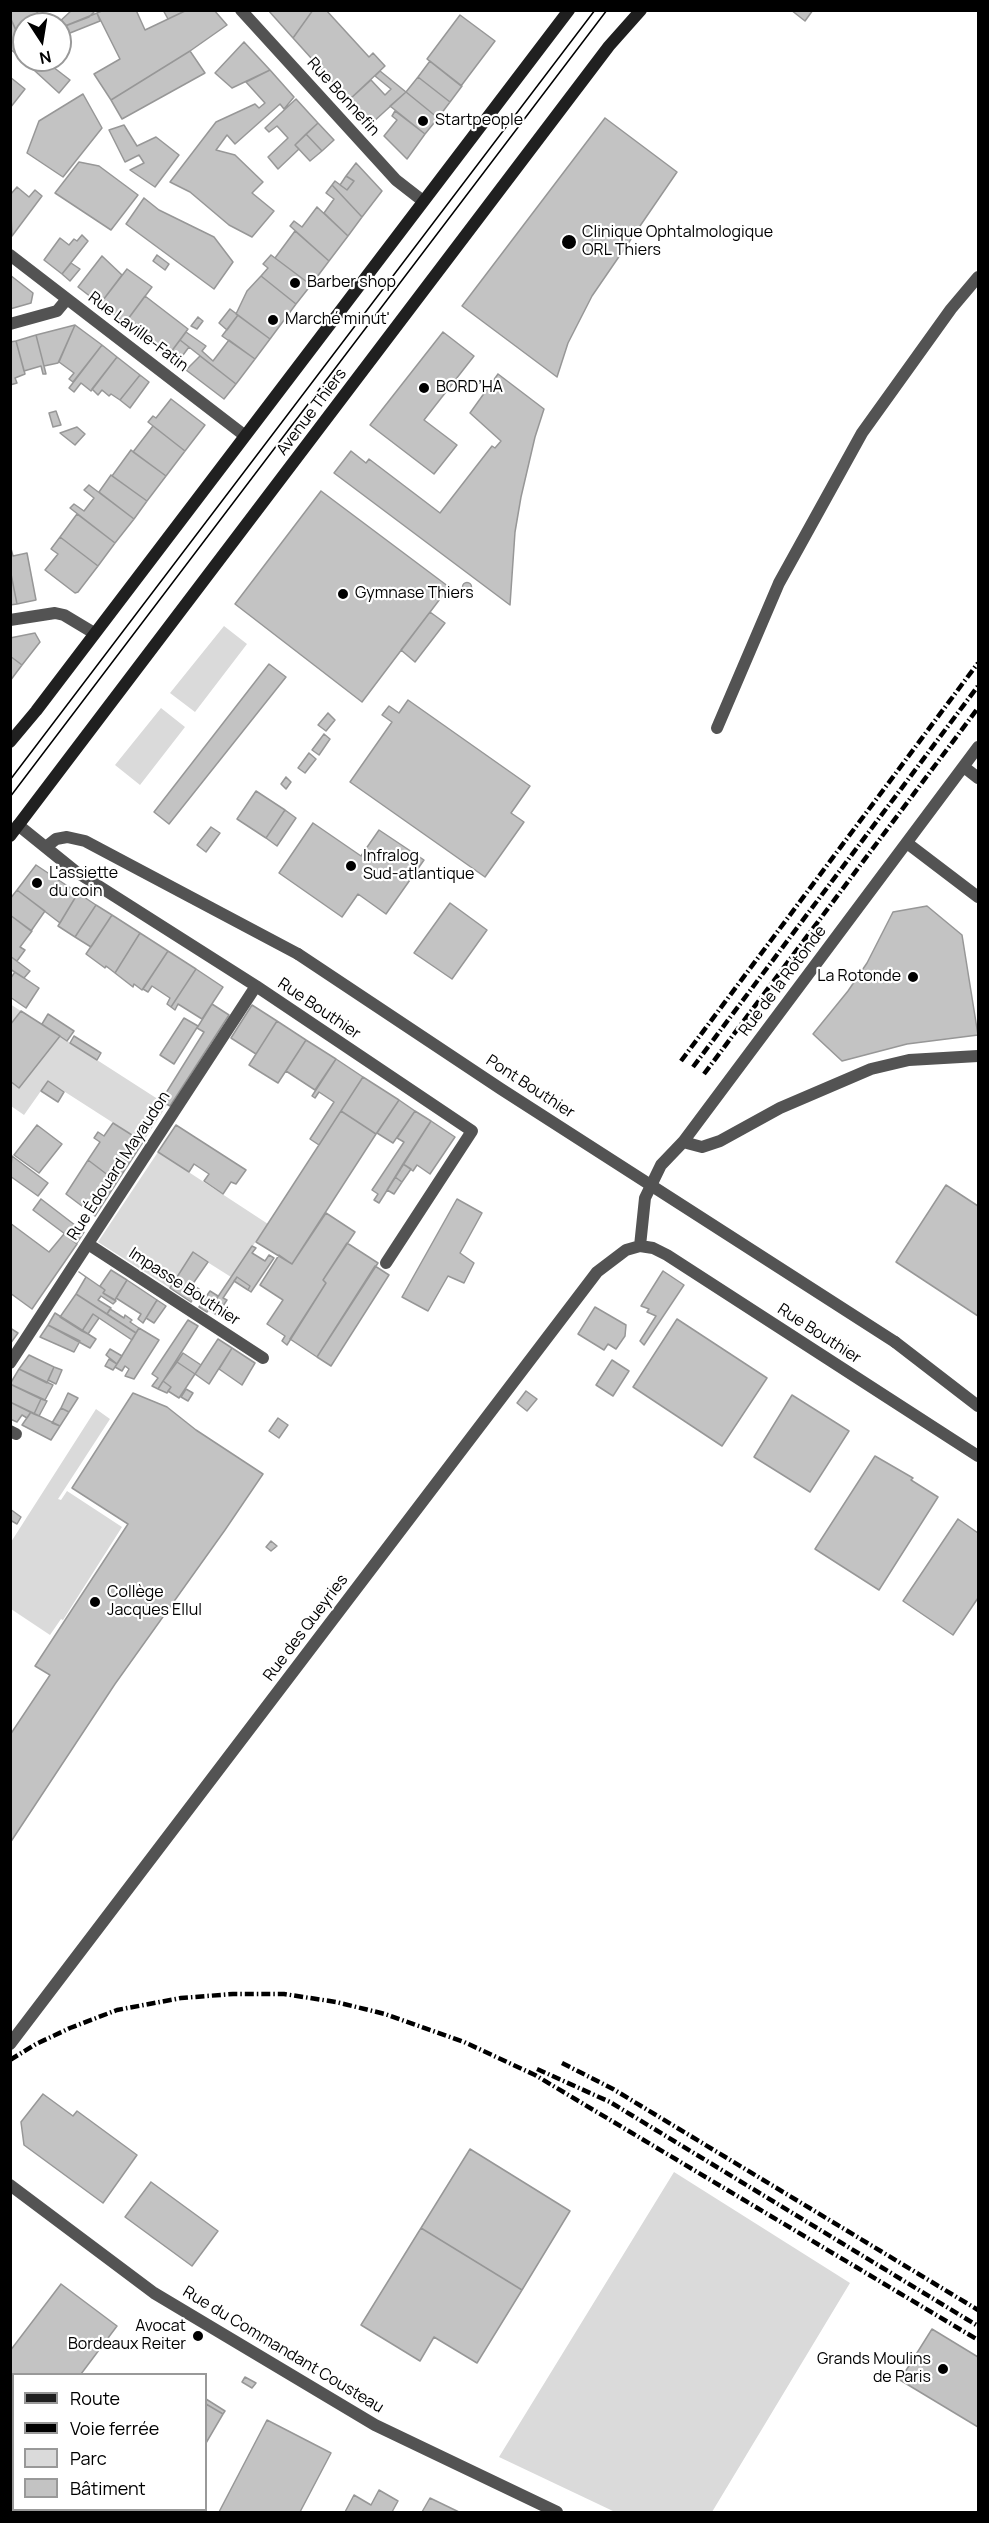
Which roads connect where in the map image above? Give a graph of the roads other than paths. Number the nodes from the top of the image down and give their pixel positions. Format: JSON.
{"nodes":[{"id":1,"x":241,"y":10,"type":"edge"},
{"id":2,"x":569,"y":10,"type":"edge"},
{"id":3,"x":641,"y":10,"type":"edge"},
{"id":4,"x":423,"y":201,"type":"junction"},
{"id":5,"x":10,"y":255,"type":"edge"},
{"id":6,"x":978,"y":277,"type":"edge"},
{"id":7,"x":67,"y":299,"type":"junction"},
{"id":8,"x":10,"y":324,"type":"edge"},
{"id":9,"x":244,"y":435,"type":"junction"},
{"id":10,"x":10,"y":620,"type":"edge"},
{"id":11,"x":94,"y":633,"type":"junction"},
{"id":12,"x":717,"y":728,"type":"dead end"},
{"id":13,"x":10,"y":742,"type":"edge"},
{"id":14,"x":978,"y":747,"type":"edge"},
{"id":15,"x":964,"y":767,"type":"junction"},
{"id":16,"x":978,"y":778,"type":"edge"},
{"id":17,"x":18,"y":825,"type":"junction"},
{"id":18,"x":10,"y":836,"type":"edge"},
{"id":19,"x":907,"y":843,"type":"junction"},
{"id":20,"x":46,"y":847,"type":"junction"},
{"id":21,"x":978,"y":897,"type":"edge"},
{"id":22,"x":256,"y":986,"type":"junction"},
{"id":23,"x":978,"y":1056,"type":"edge"},
{"id":24,"x":683,"y":1143,"type":"junction"},
{"id":25,"x":88,"y":1244,"type":"junction"},
{"id":26,"x":640,"y":1246,"type":"junction"},
{"id":27,"x":386,"y":1263,"type":"dead end"},
{"id":28,"x":263,"y":1358,"type":"dead end"},
{"id":29,"x":10,"y":1363,"type":"edge"},
{"id":30,"x":978,"y":1406,"type":"edge"},
{"id":31,"x":978,"y":1456,"type":"edge"},
{"id":32,"x":10,"y":2044,"type":"edge"},
{"id":33,"x":10,"y":2185,"type":"edge"},
{"id":34,"x":557,"y":2512,"type":"edge"}],
"edges":[{"from":1,"to":4,"type":"street","name":"Rue Bonnefin"},
{"from":2,"to":4,"type":"street"},
{"from":3,"to":17,"type":"street","name":"Avenue Thiers"},
{"from":4,"to":9,"type":"street"},
{"from":5,"to":7,"type":"street","name":"Rue Laville-Fatin"},
{"from":6,"to":12,"type":"street"},
{"from":7,"to":8,"type":"street"},
{"from":7,"to":9,"type":"street","name":"Rue Laville-Fatin"},
{"from":9,"to":11,"type":"street"},
{"from":10,"to":11,"type":"street"},
{"from":11,"to":13,"type":"street"},
{"from":14,"to":15,"type":"street","name":"Rue de la Rotonde"},
{"from":15,"to":16,"type":"street"},
{"from":15,"to":19,"type":"street","name":"Rue de la Rotonde"},
{"from":17,"to":18,"type":"street","name":"Avenue Thiers"},
{"from":17,"to":20,"type":"street","name":"Rue Bouthier"},
{"from":19,"to":21,"type":"street"},
{"from":19,"to":24,"type":"street","name":"Rue de la Rotonde"},
{"from":20,"to":22,"type":"street","name":"Rue Bouthier"},
{"from":20,"to":30,"type":"street","name":"Pont Bouthier","bridge":true},
{"from":22,"to":25,"type":"street","name":"Rue Édouard Mayaudon"},
{"from":22,"to":27,"type":"street","name":"Rue Bouthier"},
{"from":23,"to":24,"type":"street"},
{"from":24,"to":26,"type":"street","name":"Rue de la Rotonde"},
{"from":25,"to":28,"type":"street","name":"Impasse Bouthier"},
{"from":25,"to":29,"type":"street","name":"Rue Édouard Mayaudon"},
{"from":26,"to":31,"type":"street","name":"Rue Bouthier"},
{"from":26,"to":32,"type":"street","name":"Rue des Queyries"},
{"from":33,"to":34,"type":"street","name":"Rue du Commandant Cousteau"}]}
